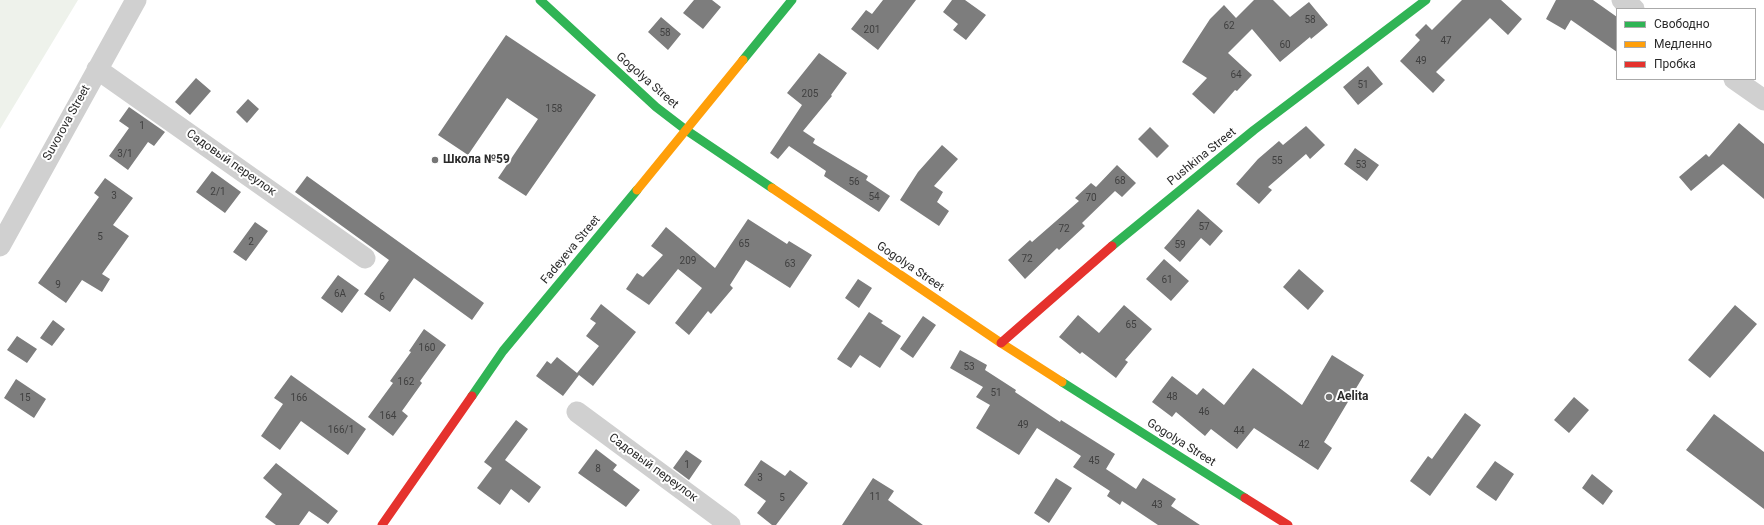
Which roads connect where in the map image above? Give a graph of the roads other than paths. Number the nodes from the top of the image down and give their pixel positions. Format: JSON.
{"nodes":[{"id":1,"x":136,"y":0,"type":"edge"},
{"id":2,"x":540,"y":0,"type":"edge"},
{"id":3,"x":792,"y":0,"type":"edge"},
{"id":4,"x":1426,"y":0,"type":"edge"},
{"id":5,"x":1622,"y":0,"type":"edge"},
{"id":6,"x":1633,"y":8,"type":"edge"},
{"id":7,"x":97,"y":69,"type":"junction"},
{"id":8,"x":1735,"y":80,"type":"edge"},
{"id":9,"x":1764,"y":100,"type":"edge"},
{"id":10,"x":686,"y":130,"type":"junction"},
{"id":11,"x":0,"y":246,"type":"edge"},
{"id":12,"x":365,"y":258,"type":"dead end"},
{"id":13,"x":1001,"y":343,"type":"junction"},
{"id":14,"x":576,"y":412,"type":"dead end"},
{"id":15,"x":382,"y":525,"type":"edge"},
{"id":16,"x":730,"y":525,"type":"edge"},
{"id":17,"x":1288,"y":525,"type":"edge"}],
"edges":[{"from":1,"to":7,"type":"street","name":"Suvorova Street"},
{"from":2,"to":10,"type":"main road","name":"Gogolya Street"},
{"from":3,"to":10,"type":"main road","name":"Fadeyeva Street"},
{"from":4,"to":13,"type":"main road","name":"Pushkina Street"},
{"from":5,"to":6,"type":"street"},
{"from":7,"to":11,"type":"street","name":"Suvorova Street"},
{"from":7,"to":12,"type":"street","name":"Садовый переулок"},
{"from":8,"to":9,"type":"street"},
{"from":10,"to":13,"type":"main road","name":"Gogolya Street"},
{"from":10,"to":15,"type":"main road","name":"Fadeyeva Street"},
{"from":13,"to":17,"type":"main road","name":"Gogolya Street"},
{"from":14,"to":16,"type":"street","name":"Садовый переулок"}]}
